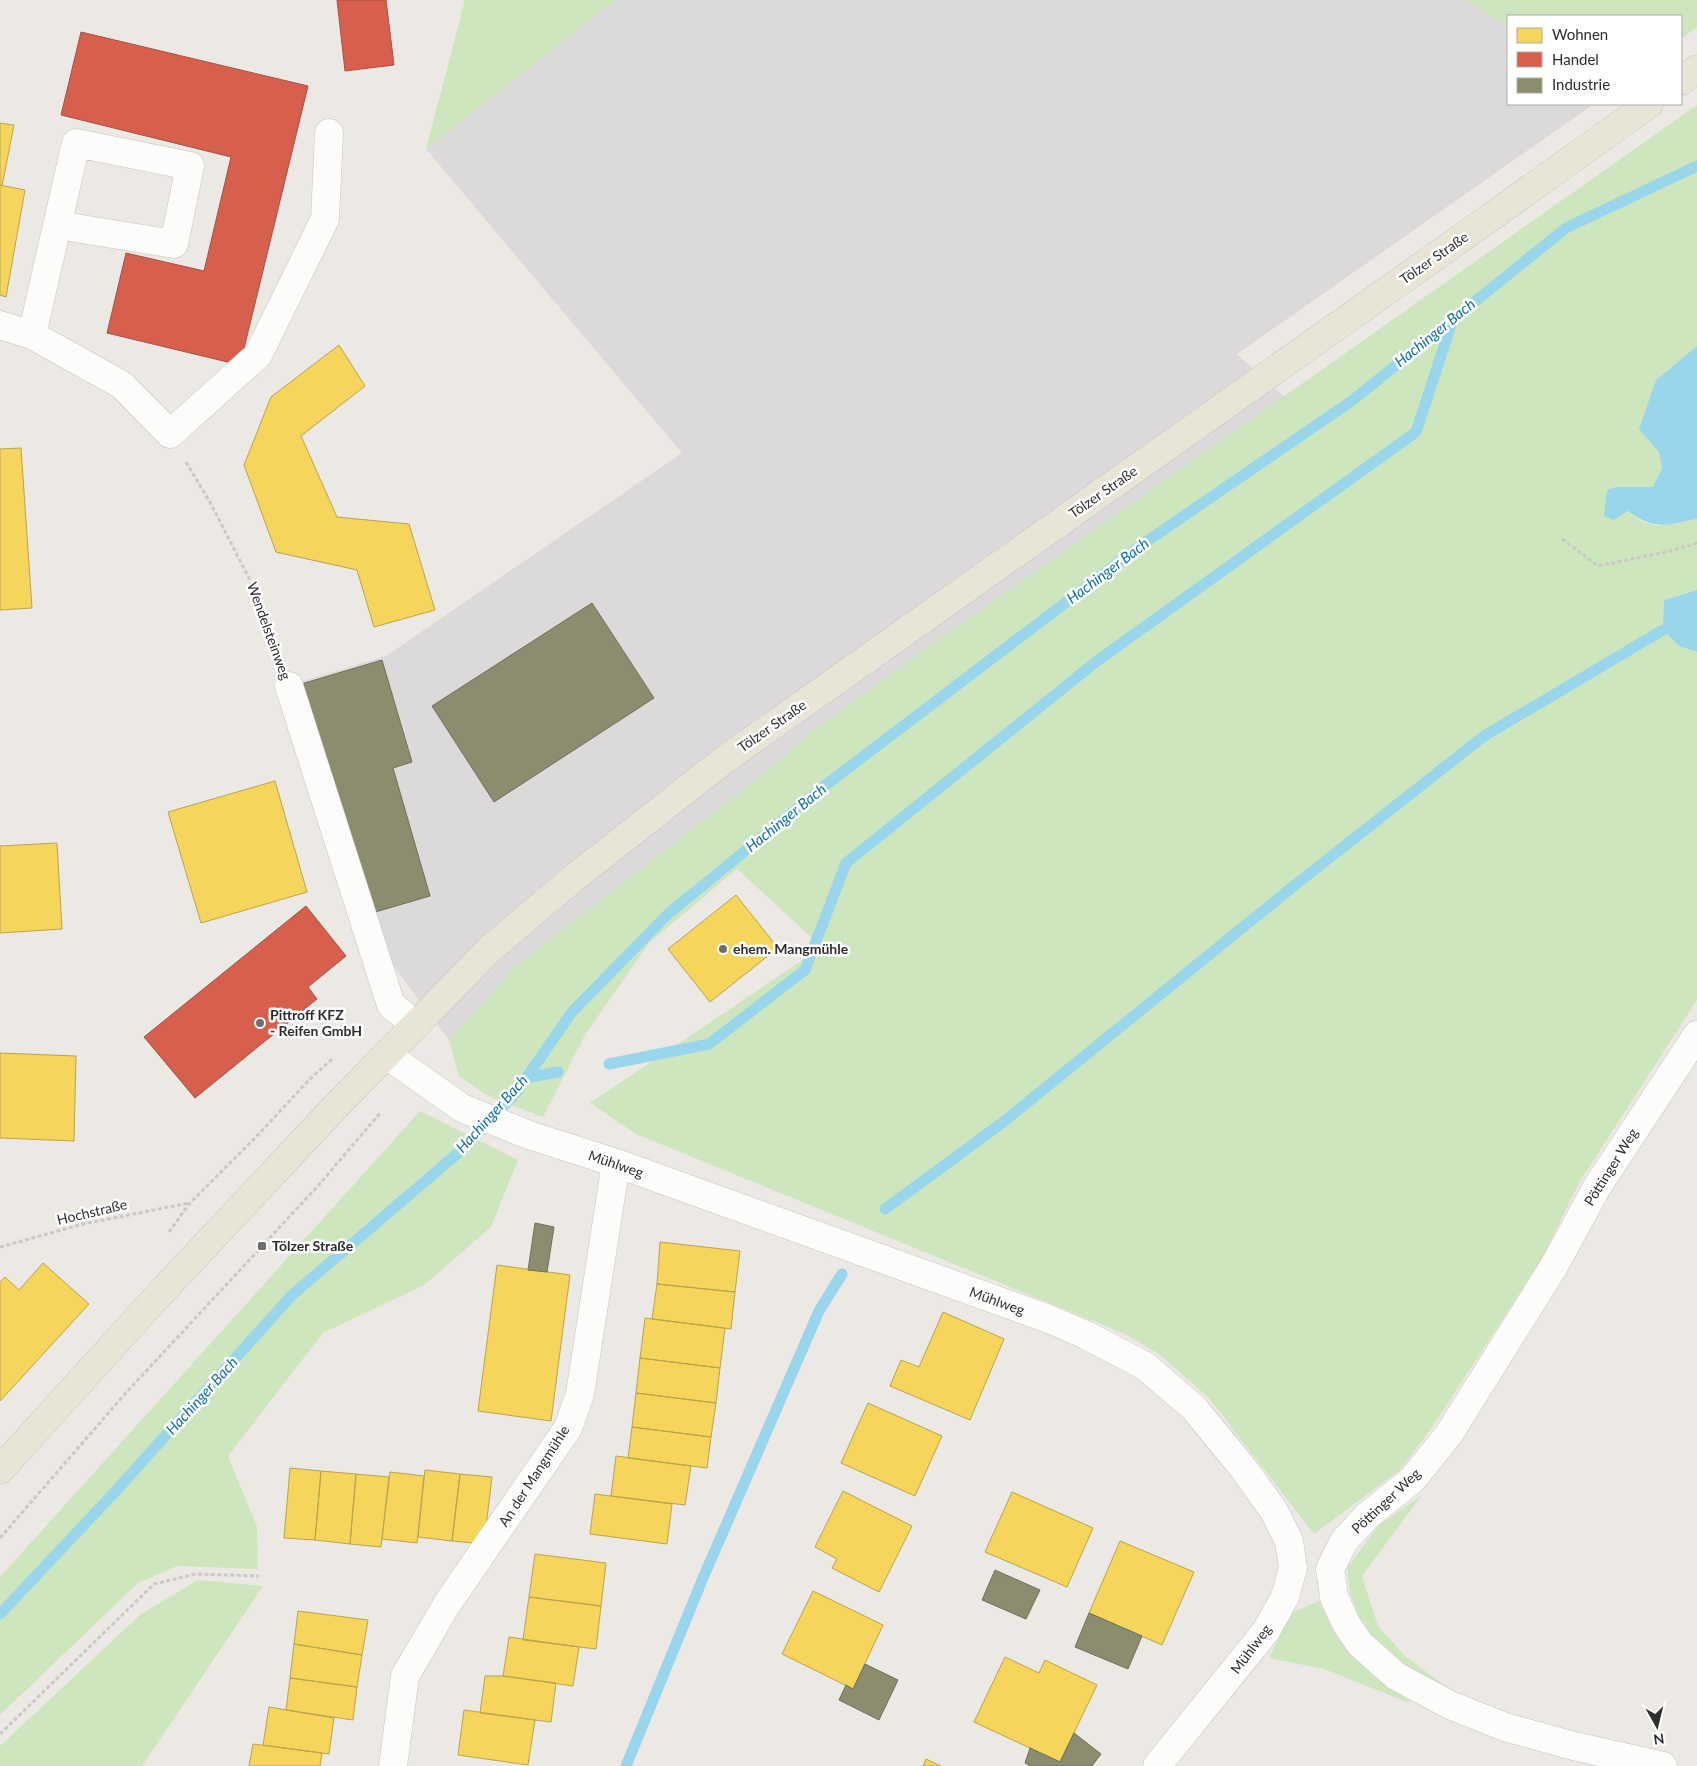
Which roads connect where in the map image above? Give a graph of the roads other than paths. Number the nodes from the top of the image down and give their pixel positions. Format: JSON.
{"nodes":[{"id":1,"x":1697,"y":69,"type":"edge"},
{"id":2,"x":1682,"y":80,"type":"edge"},
{"id":3,"x":1648,"y":105,"type":"edge"},
{"id":4,"x":329,"y":133,"type":"dead end"},
{"id":5,"x":57,"y":226,"type":"junction"},
{"id":6,"x":0,"y":325,"type":"edge"},
{"id":7,"x":32,"y":335,"type":"junction"},
{"id":8,"x":289,"y":686,"type":"road end"},
{"id":9,"x":416,"y":1026,"type":"junction"},
{"id":10,"x":1697,"y":1035,"type":"edge"},
{"id":11,"x":387,"y":1054,"type":"junction"},
{"id":12,"x":616,"y":1163,"type":"junction"},
{"id":13,"x":0,"y":1470,"type":"edge"},
{"id":14,"x":1293,"y":1568,"type":"junction"},
{"id":15,"x":1330,"y":1569,"type":"junction"},
{"id":16,"x":393,"y":1766,"type":"edge"},
{"id":17,"x":1157,"y":1766,"type":"edge"},
{"id":18,"x":1662,"y":1766,"type":"edge"}],
"edges":[{"from":1,"to":2,"type":"main road"},
{"from":3,"to":9,"type":"main road","name":"Tölzer Straße"},
{"from":4,"to":7,"type":"street"},
{"from":5,"to":5,"type":"street"},
{"from":5,"to":7,"type":"street"},
{"from":6,"to":7,"type":"street"},
{"from":8,"to":9,"type":"street","name":"Wendelsteinweg"},
{"from":9,"to":11,"type":"main road","name":"Tölzer Straße"},
{"from":10,"to":15,"type":"street","name":"Pöttinger Weg"},
{"from":11,"to":12,"type":"street","name":"Mühlweg"},
{"from":11,"to":13,"type":"main road","name":"Tölzer Straße"},
{"from":12,"to":14,"type":"street","name":"Mühlweg"},
{"from":12,"to":16,"type":"street","name":"An der Mangmühle"},
{"from":14,"to":15,"type":"street"},
{"from":14,"to":17,"type":"street","name":"Mühlweg"},
{"from":15,"to":18,"type":"street"}]}
